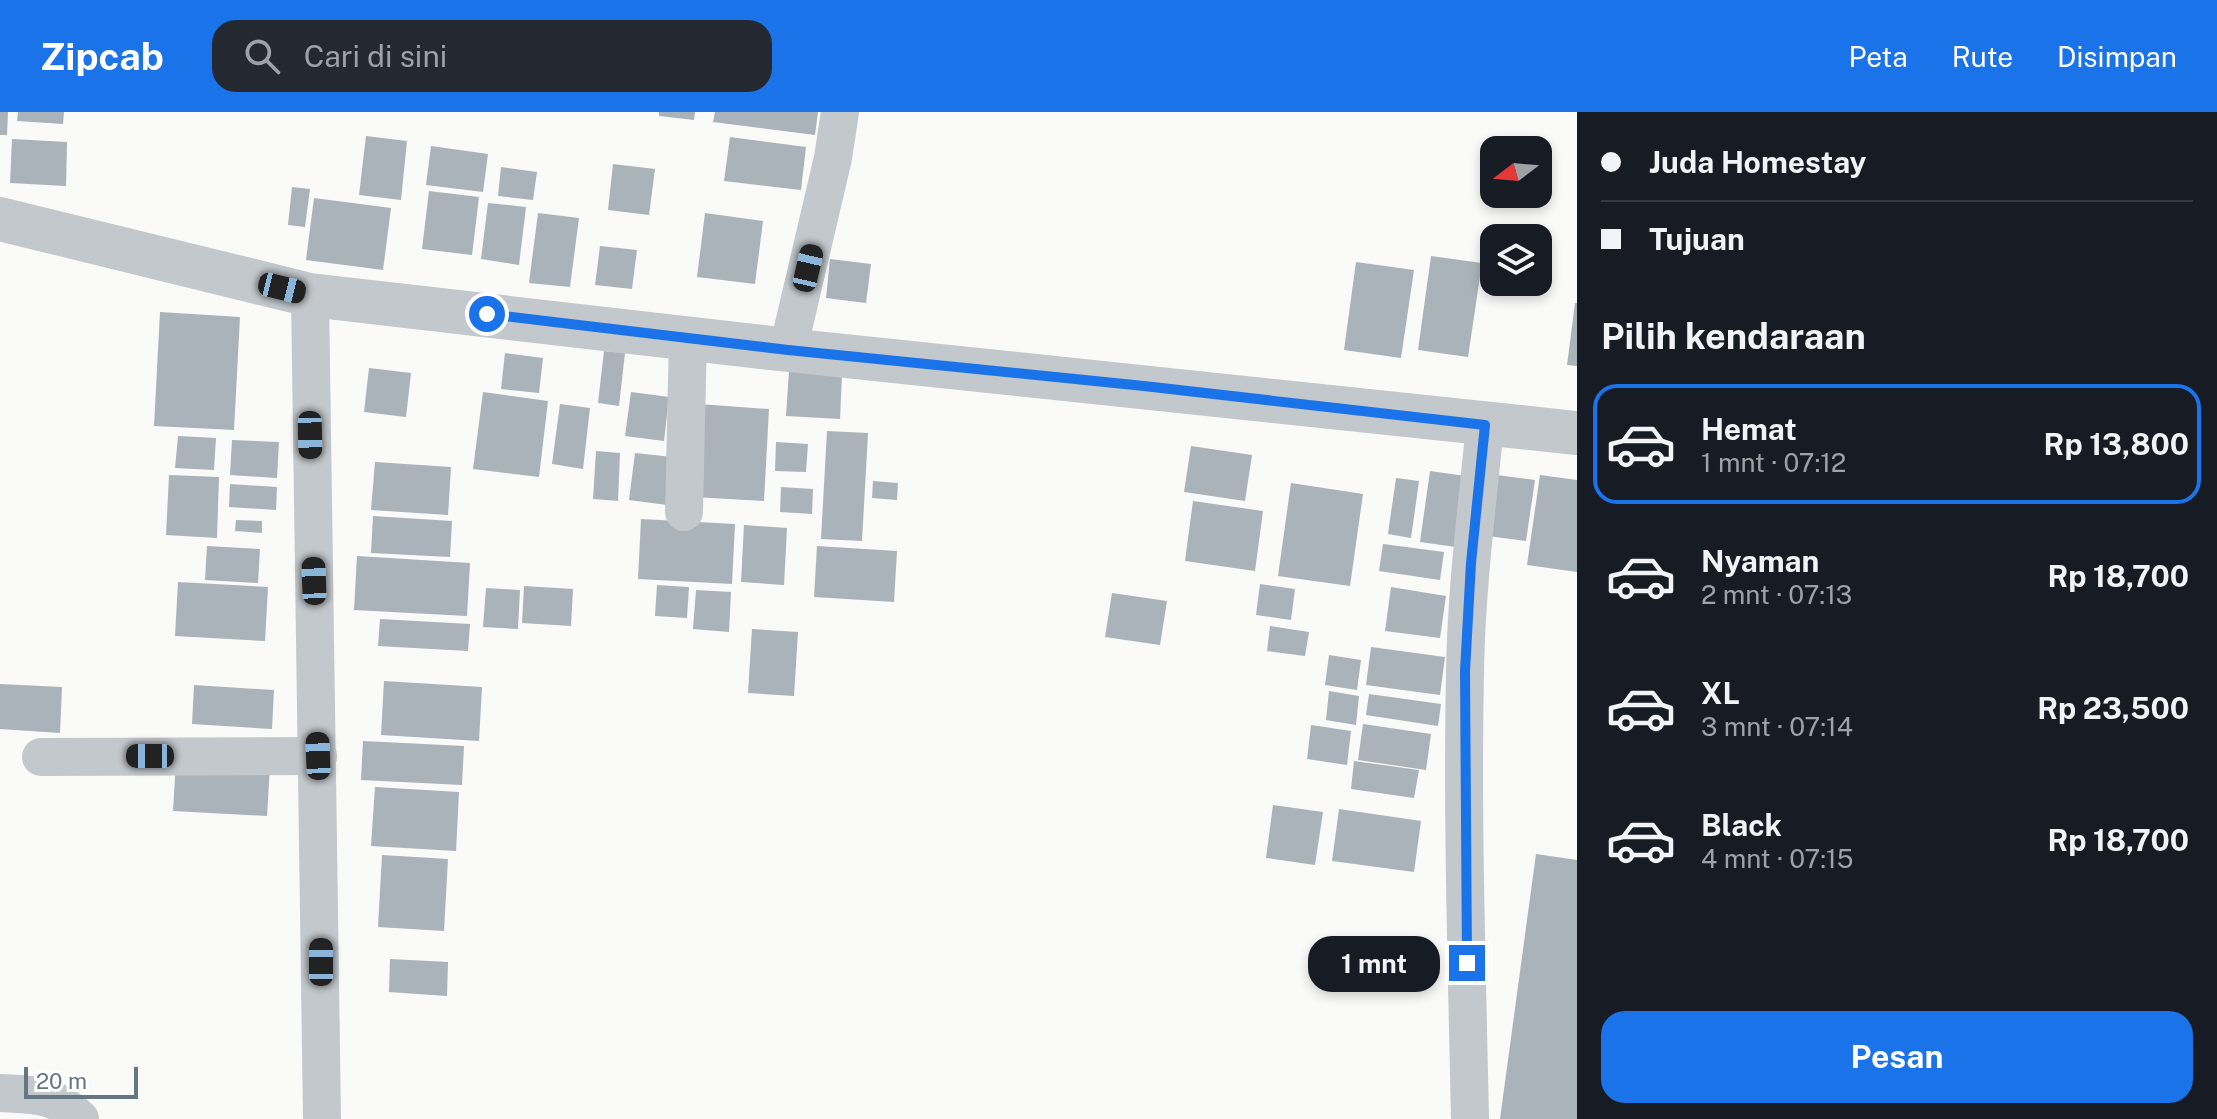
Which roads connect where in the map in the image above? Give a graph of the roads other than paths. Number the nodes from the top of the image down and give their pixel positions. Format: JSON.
{"nodes":[{"id":1,"x":840,"y":112,"type":"edge"},
{"id":2,"x":0,"y":219,"type":"edge"},
{"id":3,"x":310,"y":295,"type":"junction"},
{"id":4,"x":688,"y":336,"type":"junction"},
{"id":5,"x":788,"y":350,"type":"junction"},
{"id":6,"x":1485,"y":425,"type":"junction"},
{"id":7,"x":1577,"y":433,"type":"edge"},
{"id":8,"x":684,"y":512,"type":"dead end"},
{"id":9,"x":318,"y":756,"type":"junction"},
{"id":10,"x":41,"y":757,"type":"dead end"},
{"id":11,"x":0,"y":1093,"type":"edge"},
{"id":12,"x":80,"y":1119,"type":"edge"},
{"id":13,"x":322,"y":1119,"type":"edge"},
{"id":14,"x":1470,"y":1119,"type":"edge"}],
"edges":[{"from":1,"to":5,"type":"street"},
{"from":2,"to":3,"type":"street"},
{"from":3,"to":4,"type":"street"},
{"from":3,"to":9,"type":"street"},
{"from":4,"to":5,"type":"street"},
{"from":4,"to":8,"type":"street"},
{"from":5,"to":6,"type":"street"},
{"from":6,"to":7,"type":"street"},
{"from":6,"to":14,"type":"street"},
{"from":9,"to":10,"type":"street"},
{"from":9,"to":13,"type":"street"},
{"from":11,"to":12,"type":"street"}]}
